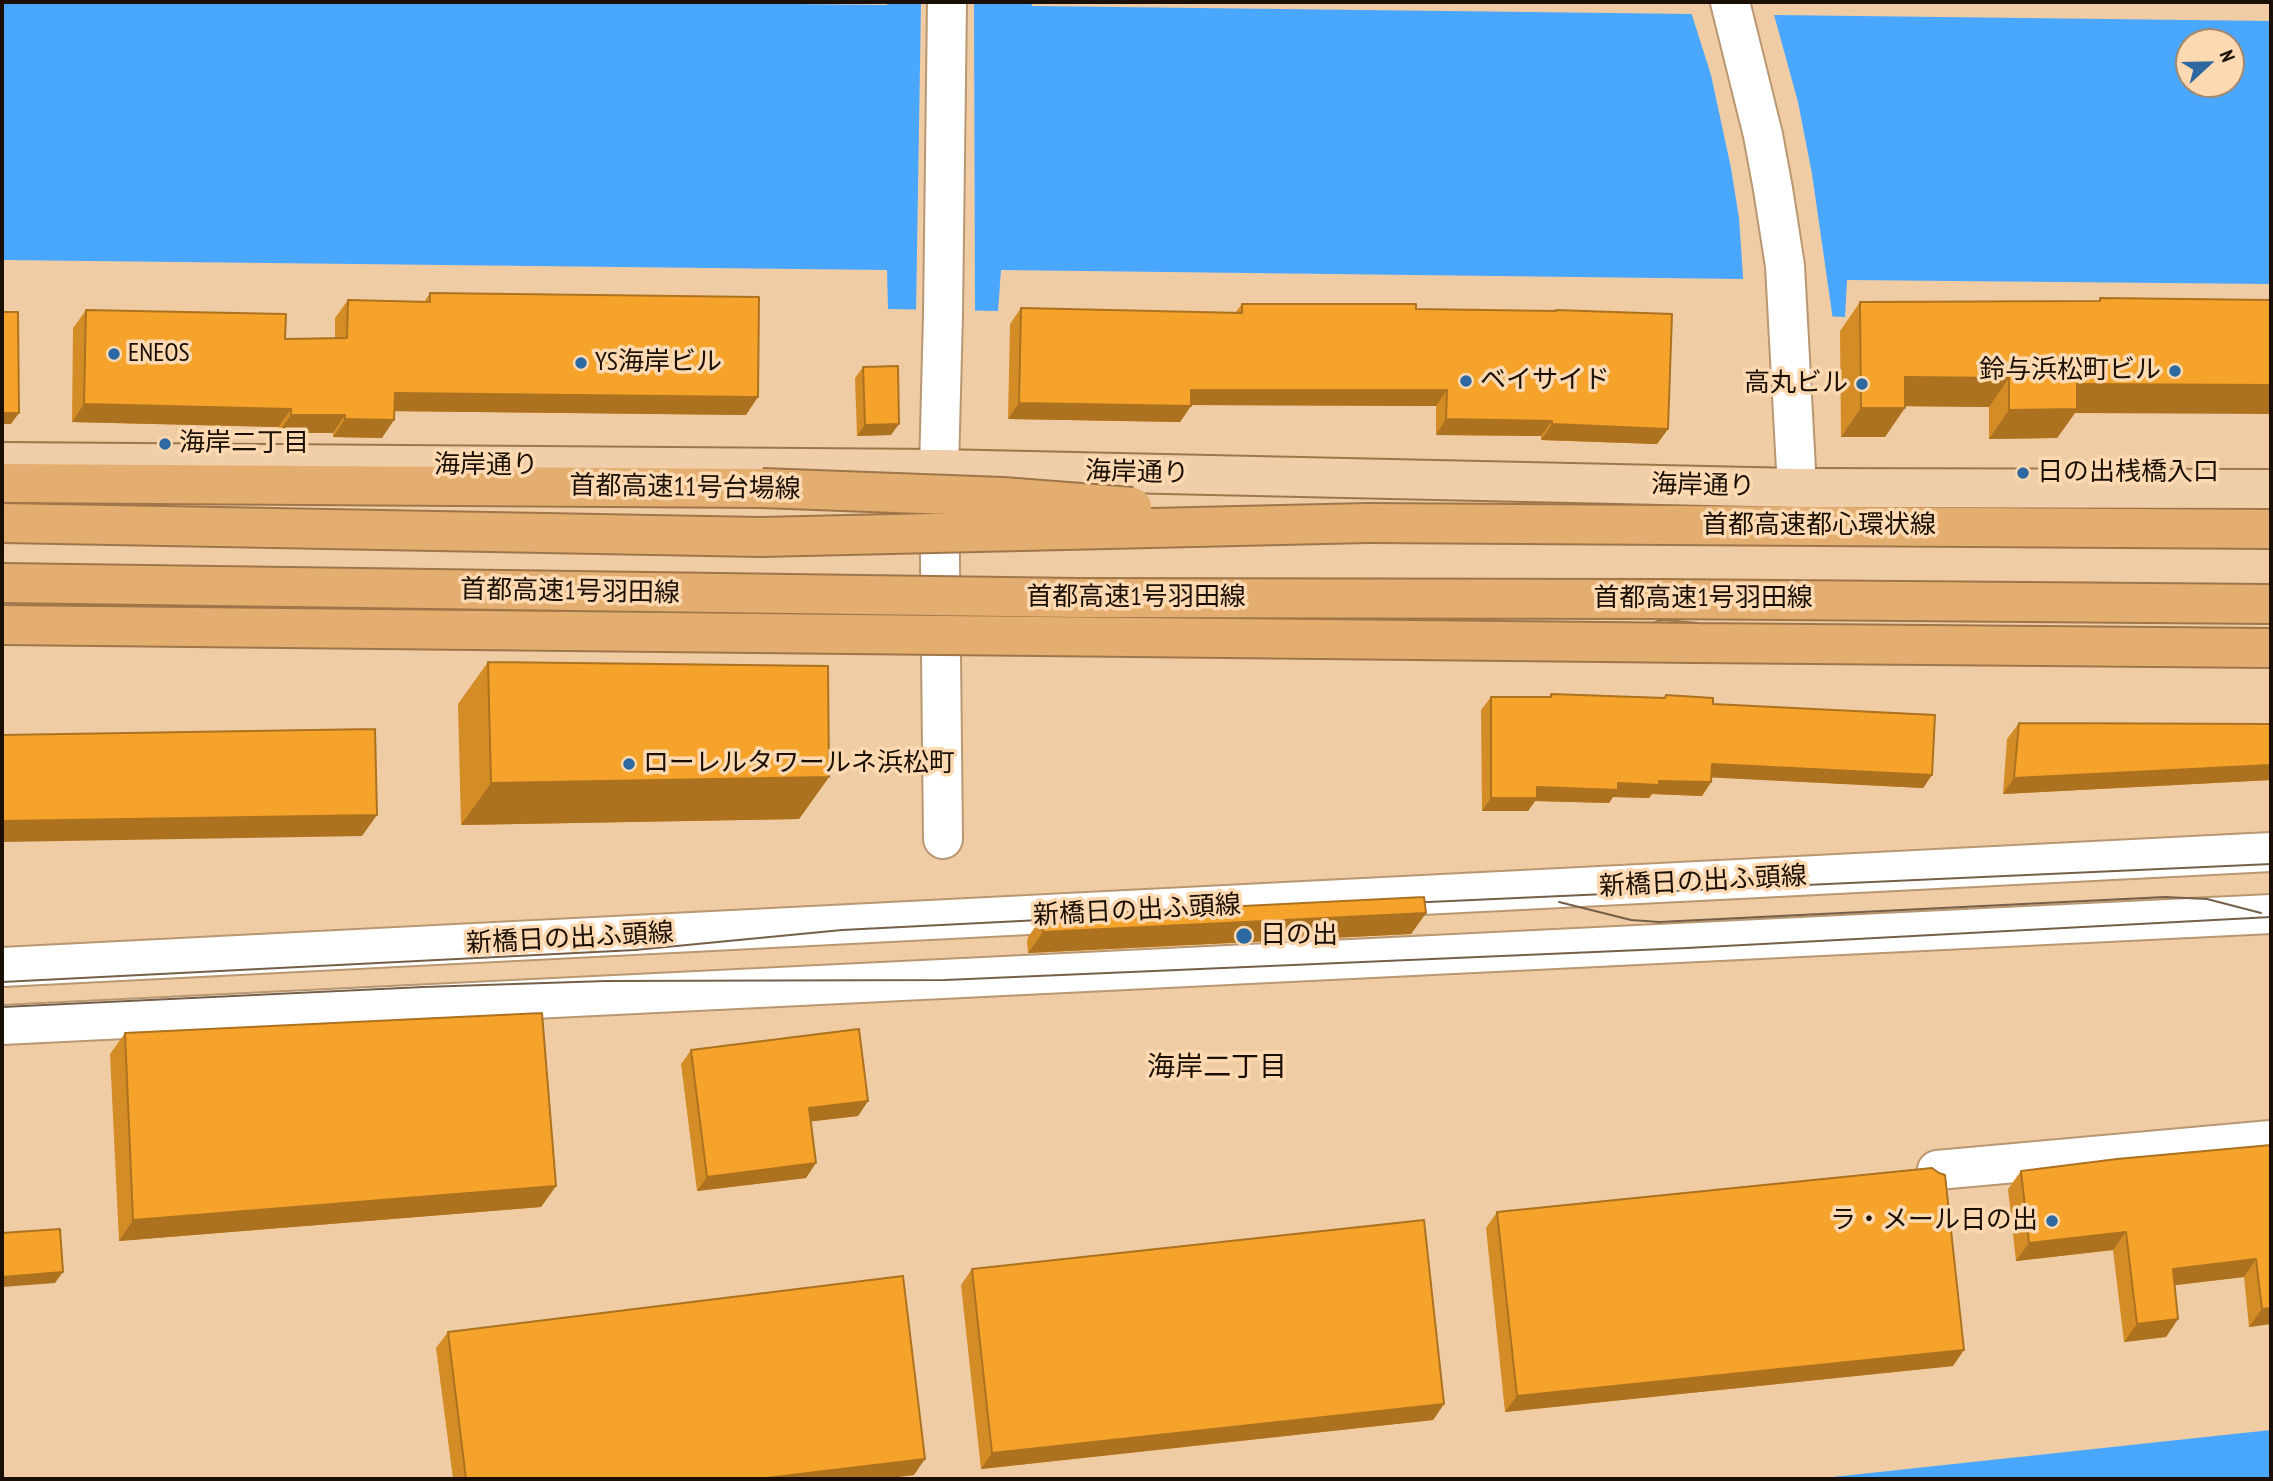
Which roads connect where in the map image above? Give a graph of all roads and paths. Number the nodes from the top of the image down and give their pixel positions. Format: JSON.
{"nodes":[{"id":1,"x":947,"y":2,"type":"edge"},
{"id":2,"x":1731,"y":6,"type":"edge"},
{"id":3,"x":2,"y":462,"type":"edge"},
{"id":4,"x":939,"y":469,"type":"junction"},
{"id":5,"x":2,"y":483,"type":"edge"},
{"id":6,"x":1797,"y":488,"type":"junction"},
{"id":7,"x":2271,"y":489,"type":"edge"},
{"id":8,"x":2,"y":523,"type":"edge"},
{"id":9,"x":1368,"y":523,"type":"junction"},
{"id":10,"x":2271,"y":529,"type":"edge"},
{"id":11,"x":2,"y":583,"type":"edge"},
{"id":12,"x":594,"y":592,"type":"junction"},
{"id":13,"x":1078,"y":598,"type":"junction"},
{"id":14,"x":2271,"y":604,"type":"edge"},
{"id":15,"x":2,"y":622,"type":"edge"},
{"id":16,"x":2,"y":637,"type":"edge"},
{"id":17,"x":1696,"y":643,"type":"junction"},
{"id":18,"x":2271,"y":648,"type":"edge"},
{"id":19,"x":942,"y":649,"type":"junction"},
{"id":20,"x":2271,"y":666,"type":"edge"},
{"id":21,"x":943,"y":839,"type":"dead end"},
{"id":22,"x":2271,"y":852,"type":"edge"},
{"id":23,"x":2271,"y":914,"type":"edge"},
{"id":24,"x":2,"y":967,"type":"edge"},
{"id":25,"x":2,"y":1025,"type":"edge"},
{"id":26,"x":2271,"y":1140,"type":"edge"},
{"id":27,"x":1937,"y":1170,"type":"edge"}],
"edges":[{"from":1,"to":4,"type":"main road"},
{"from":2,"to":6,"type":"main road"},
{"from":3,"to":4,"type":"main road","name":"海岸通り"},
{"from":4,"to":6,"type":"main road","name":"海岸通り"},
{"from":4,"to":19,"type":"main road"},
{"from":5,"to":9,"type":"highway","name":"首都高速11号台場線","bridge":true},
{"from":6,"to":7,"type":"main road","name":"海岸通り"},
{"from":8,"to":9,"type":"highway","bridge":true},
{"from":9,"to":10,"type":"highway","name":"首都高速都心環状線"},
{"from":11,"to":12,"type":"highway","name":"首都高速1号羽田線","bridge":true},
{"from":12,"to":13,"type":"highway","name":"首都高速1号羽田線","bridge":true},
{"from":12,"to":15,"type":"highway","bridge":true},
{"from":13,"to":14,"type":"highway","name":"首都高速1号羽田線","bridge":true},
{"from":13,"to":17,"type":"highway","bridge":true},
{"from":15,"to":17,"type":"highway","bridge":true},
{"from":16,"to":19,"type":"main road"},
{"from":17,"to":18,"type":"highway","name":"首都高速1号羽田線"},
{"from":19,"to":20,"type":"main road"},
{"from":19,"to":21,"type":"main road"},
{"from":22,"to":24,"type":"main road","name":"新橋日の出ふ頭線"},
{"from":23,"to":25,"type":"main road"},
{"from":26,"to":27,"type":"main road"}]}
